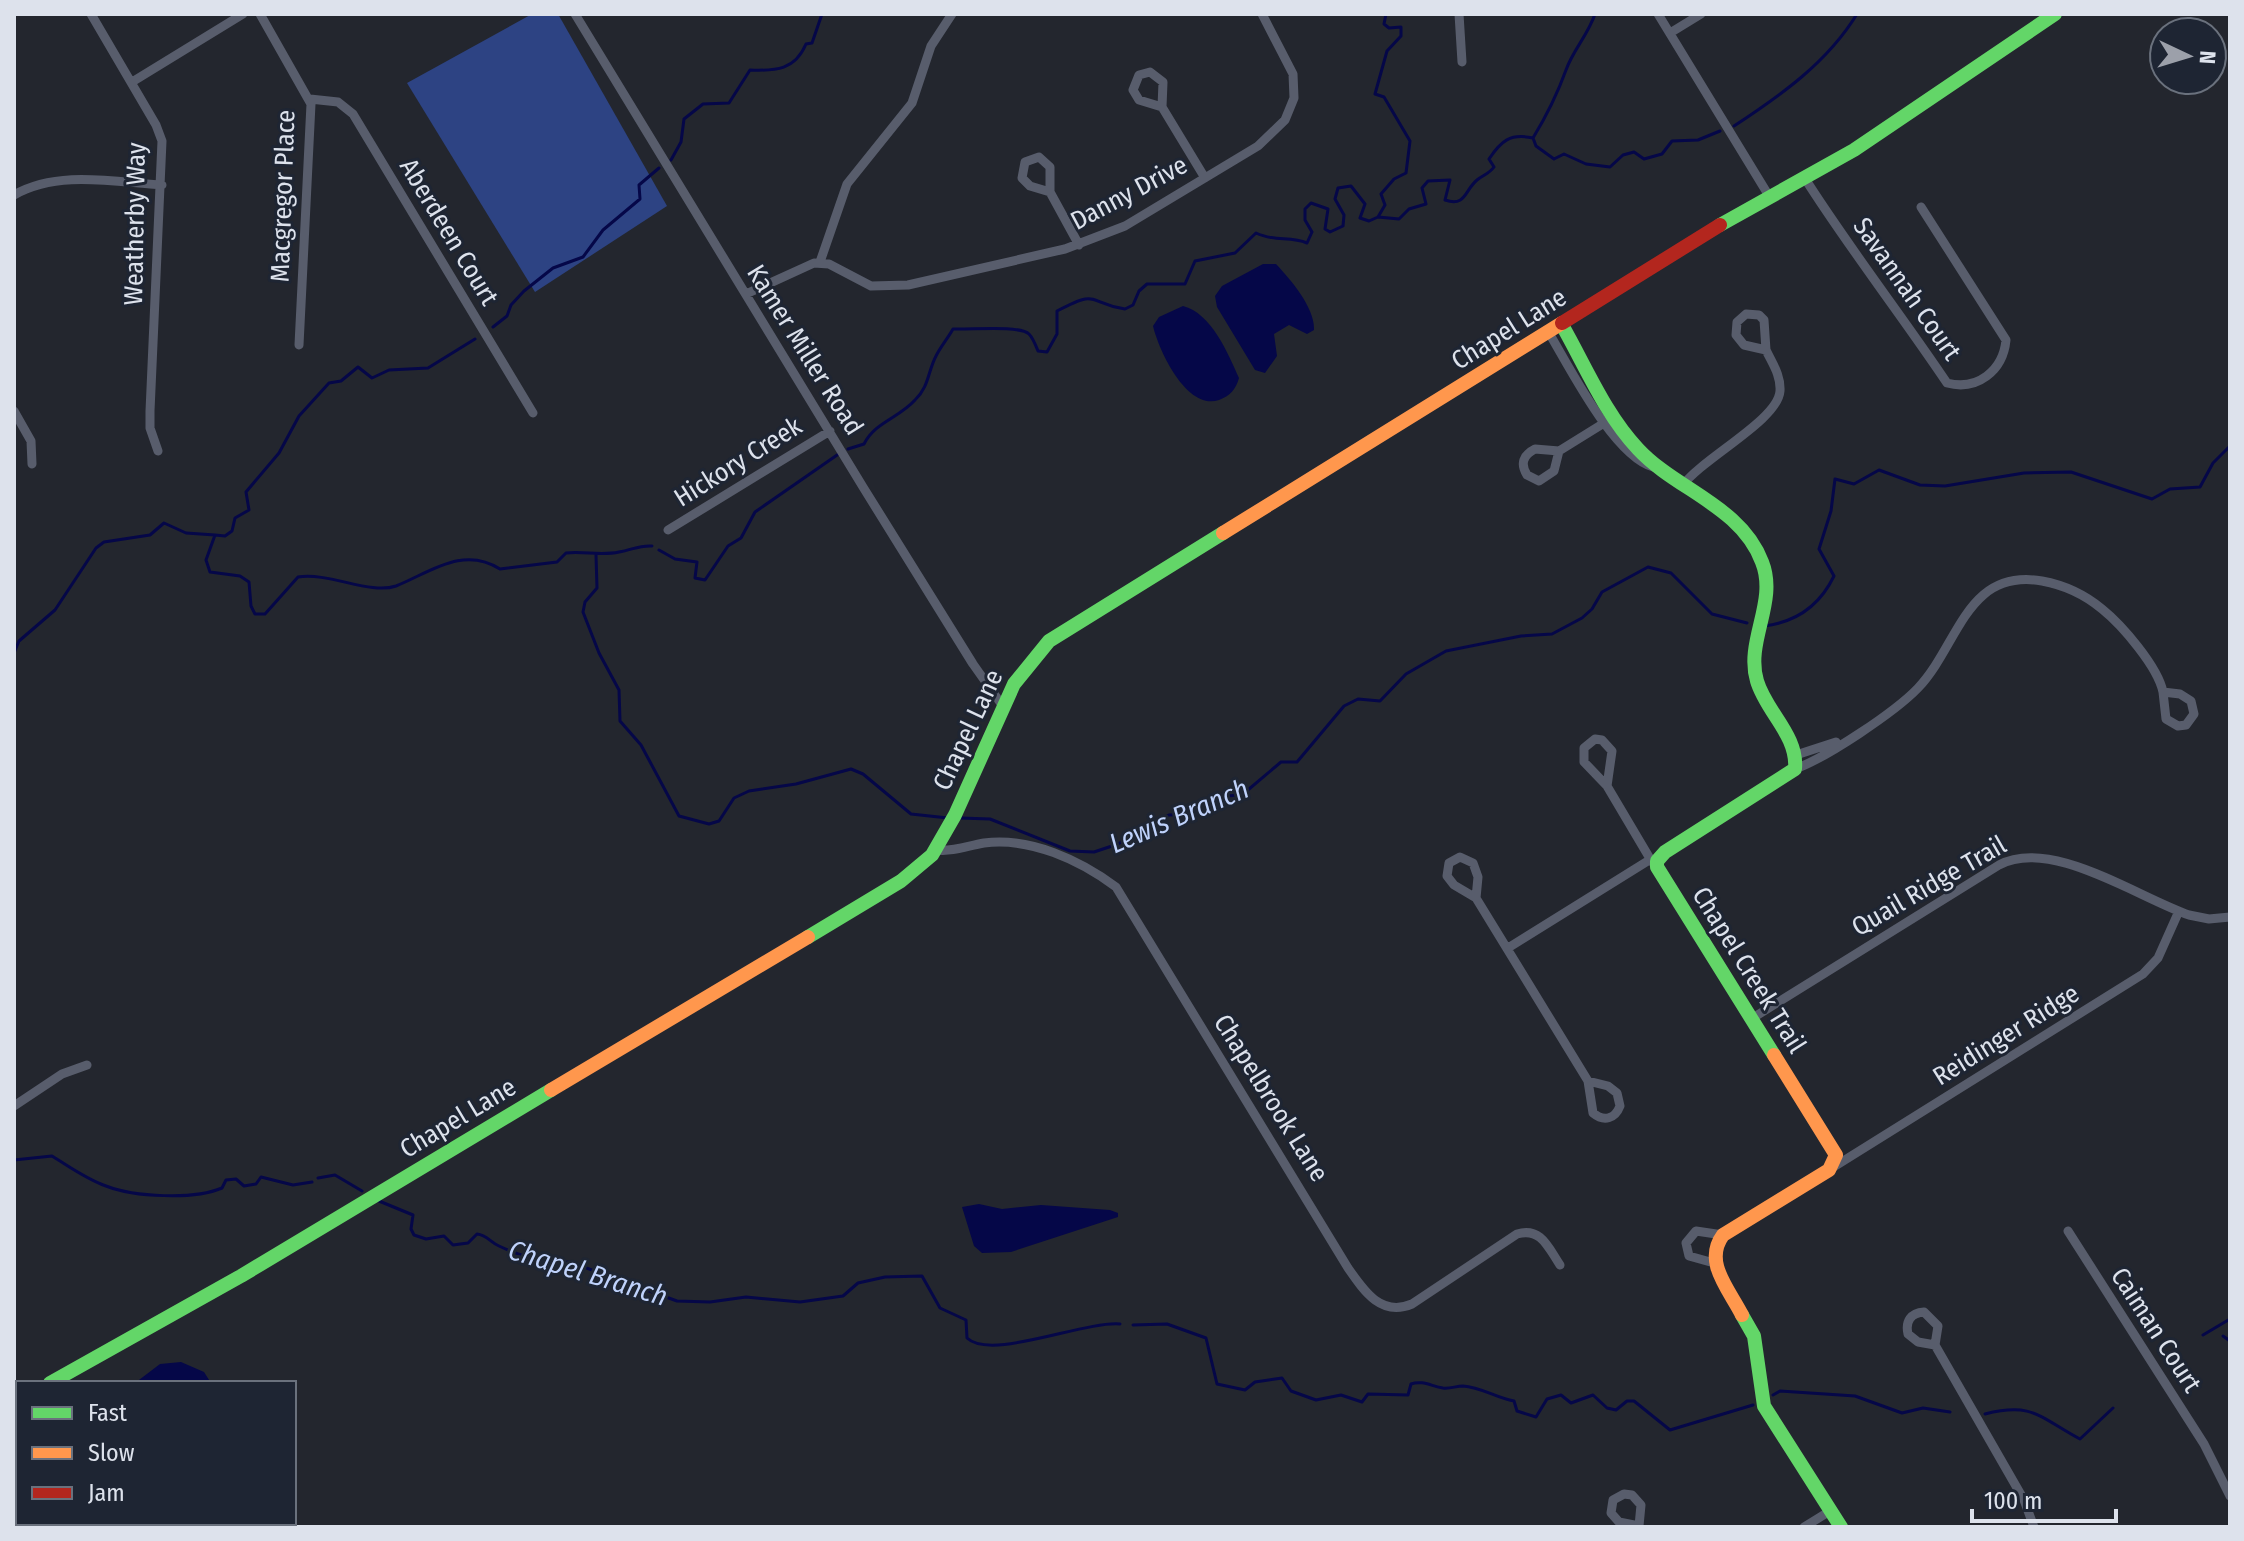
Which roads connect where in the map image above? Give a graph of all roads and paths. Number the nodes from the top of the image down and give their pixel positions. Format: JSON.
{"nodes":[{"id":1,"x":91,"y":14,"type":"edge"},
{"id":2,"x":243,"y":14,"type":"edge"},
{"id":3,"x":260,"y":14,"type":"edge"},
{"id":4,"x":575,"y":14,"type":"edge"},
{"id":5,"x":952,"y":14,"type":"edge"},
{"id":6,"x":1262,"y":14,"type":"edge"},
{"id":7,"x":1459,"y":14,"type":"edge"},
{"id":8,"x":1658,"y":14,"type":"edge"},
{"id":9,"x":1701,"y":14,"type":"edge"},
{"id":10,"x":2055,"y":14,"type":"edge"},
{"id":11,"x":1670,"y":33,"type":"junction"},
{"id":12,"x":1462,"y":62,"type":"dead end"},
{"id":13,"x":132,"y":82,"type":"junction"},
{"id":14,"x":310,"y":99,"type":"junction"},
{"id":15,"x":1162,"y":107,"type":"dead end"},
{"id":16,"x":1804,"y":177,"type":"junction"},
{"id":17,"x":1205,"y":178,"type":"junction"},
{"id":18,"x":162,"y":185,"type":"junction"},
{"id":19,"x":1050,"y":192,"type":"dead end"},
{"id":20,"x":14,"y":195,"type":"edge"},
{"id":21,"x":1769,"y":196,"type":"junction"},
{"id":22,"x":1921,"y":207,"type":"dead end"},
{"id":23,"x":1079,"y":245,"type":"junction"},
{"id":24,"x":820,"y":262,"type":"junction"},
{"id":25,"x":746,"y":294,"type":"junction"},
{"id":26,"x":1556,"y":329,"type":"junction"},
{"id":27,"x":299,"y":345,"type":"dead end"},
{"id":28,"x":1766,"y":350,"type":"dead end"},
{"id":29,"x":14,"y":411,"type":"edge"},
{"id":30,"x":533,"y":413,"type":"dead end"},
{"id":31,"x":1610,"y":419,"type":"junction"},
{"id":32,"x":830,"y":431,"type":"junction"},
{"id":33,"x":158,"y":451,"type":"dead end"},
{"id":34,"x":1559,"y":451,"type":"dead end"},
{"id":35,"x":32,"y":464,"type":"dead end"},
{"id":36,"x":1682,"y":486,"type":"junction"},
{"id":37,"x":668,"y":530,"type":"dead end"},
{"id":38,"x":2163,"y":692,"type":"dead end"},
{"id":39,"x":1002,"y":705,"type":"junction"},
{"id":40,"x":1796,"y":762,"type":"junction"},
{"id":41,"x":1607,"y":786,"type":"junction"},
{"id":42,"x":936,"y":850,"type":"junction"},
{"id":43,"x":1651,"y":859,"type":"junction"},
{"id":44,"x":1659,"y":873,"type":"junction"},
{"id":45,"x":1476,"y":898,"type":"junction"},
{"id":46,"x":2179,"y":911,"type":"junction"},
{"id":47,"x":2230,"y":917,"type":"edge"},
{"id":48,"x":1508,"y":948,"type":"junction"},
{"id":49,"x":1751,"y":1019,"type":"junction"},
{"id":50,"x":87,"y":1065,"type":"dead end"},
{"id":51,"x":1588,"y":1081,"type":"junction"},
{"id":52,"x":14,"y":1106,"type":"edge"},
{"id":53,"x":1829,"y":1170,"type":"junction"},
{"id":54,"x":2068,"y":1231,"type":"dead end"},
{"id":55,"x":1723,"y":1235,"type":"junction"},
{"id":56,"x":1714,"y":1263,"type":"junction"},
{"id":57,"x":1560,"y":1265,"type":"dead end"},
{"id":58,"x":1935,"y":1345,"type":"dead end"},
{"id":59,"x":53,"y":1381,"type":"edge"},
{"id":60,"x":2230,"y":1496,"type":"edge"},
{"id":61,"x":1830,"y":1511,"type":"junction"},
{"id":62,"x":1804,"y":1527,"type":"edge"},
{"id":63,"x":1841,"y":1527,"type":"edge"},
{"id":64,"x":2034,"y":1527,"type":"edge"}],
"edges":[{"from":1,"to":13,"type":"street","name":"Weatherby Way"},
{"from":2,"to":13,"type":"street"},
{"from":3,"to":14,"type":"street","name":"Macgregor Place"},
{"from":4,"to":25,"type":"street","name":"Kamer Miller Road"},
{"from":5,"to":24,"type":"street"},
{"from":6,"to":17,"type":"street","name":"Danny Drive"},
{"from":7,"to":12,"type":"street"},
{"from":8,"to":11,"type":"street"},
{"from":9,"to":11,"type":"street"},
{"from":10,"to":16,"type":"street","name":"Chapel Lane"},
{"from":11,"to":21,"type":"street"},
{"from":13,"to":18,"type":"street","name":"Weatherby Way"},
{"from":14,"to":27,"type":"street","name":"Macgregor Place"},
{"from":14,"to":30,"type":"street","name":"Aberdeen Court"},
{"from":15,"to":17,"type":"street"},
{"from":16,"to":21,"type":"street","name":"Chapel Lane"},
{"from":16,"to":22,"type":"street","name":"Savannah Court"},
{"from":17,"to":23,"type":"street","name":"Danny Drive"},
{"from":18,"to":20,"type":"street"},
{"from":18,"to":33,"type":"street","name":"Weatherby Way"},
{"from":19,"to":23,"type":"street"},
{"from":21,"to":26,"type":"street","name":"Chapel Lane"},
{"from":23,"to":24,"type":"street","name":"Danny Drive"},
{"from":24,"to":25,"type":"street"},
{"from":25,"to":32,"type":"street","name":"Kamer Miller Road"},
{"from":26,"to":31,"type":"street"},
{"from":26,"to":39,"type":"street","name":"Chapel Lane"},
{"from":28,"to":36,"type":"street"},
{"from":29,"to":35,"type":"street"},
{"from":31,"to":34,"type":"street"},
{"from":31,"to":36,"type":"street"},
{"from":32,"to":37,"type":"street","name":"Hickory Creek"},
{"from":32,"to":39,"type":"street","name":"Kamer Miller Road"},
{"from":36,"to":40,"type":"street"},
{"from":38,"to":40,"type":"street"},
{"from":39,"to":42,"type":"street","name":"Chapel Lane"},
{"from":40,"to":44,"type":"street","name":"Chapel Creek Trail"},
{"from":41,"to":41,"type":"street"},
{"from":41,"to":43,"type":"street"},
{"from":42,"to":57,"type":"street","name":"Chapelbrook Lane"},
{"from":42,"to":59,"type":"street","name":"Chapel Lane"},
{"from":43,"to":44,"type":"street"},
{"from":43,"to":48,"type":"street"},
{"from":44,"to":49,"type":"street","name":"Chapel Creek Trail"},
{"from":45,"to":45,"type":"street"},
{"from":45,"to":48,"type":"street"},
{"from":46,"to":47,"type":"street","name":"Quail Ridge Trail"},
{"from":46,"to":49,"type":"street","name":"Quail Ridge Trail"},
{"from":46,"to":53,"type":"street","name":"Reidinger Ridge"},
{"from":48,"to":51,"type":"street"},
{"from":49,"to":53,"type":"street","name":"Chapel Creek Trail"},
{"from":50,"to":52,"type":"street"},
{"from":51,"to":51,"type":"street"},
{"from":53,"to":55,"type":"street"},
{"from":54,"to":60,"type":"street","name":"Caiman Court"},
{"from":55,"to":56,"type":"street"},
{"from":55,"to":56,"type":"street"},
{"from":56,"to":61,"type":"street"},
{"from":58,"to":64,"type":"street"},
{"from":61,"to":62,"type":"street"},
{"from":61,"to":63,"type":"street"}]}
